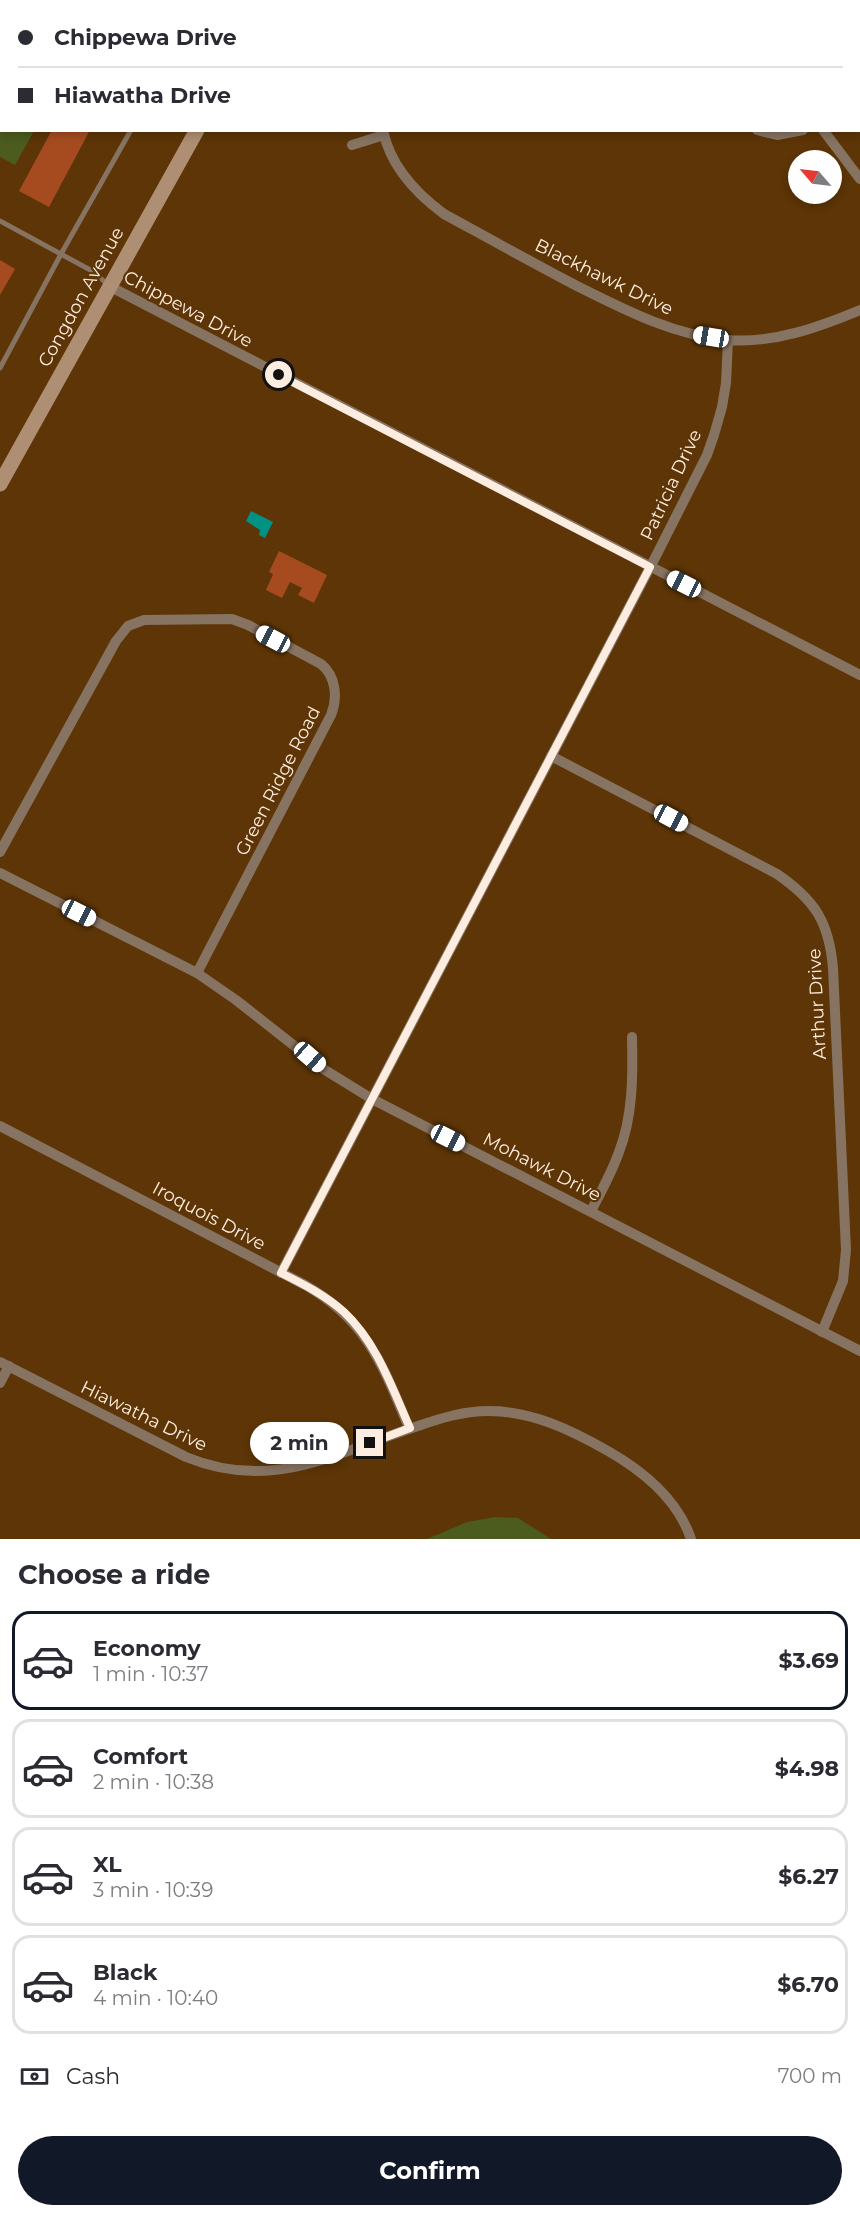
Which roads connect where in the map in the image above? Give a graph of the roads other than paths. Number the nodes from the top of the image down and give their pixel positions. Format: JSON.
{"nodes":[{"id":1,"x":130,"y":132,"type":"edge"},
{"id":2,"x":196,"y":132,"type":"edge"},
{"id":3,"x":765,"y":132,"type":"edge"},
{"id":4,"x":793,"y":132,"type":"edge"},
{"id":5,"x":825,"y":132,"type":"edge"},
{"id":6,"x":383,"y":133,"type":"edge"},
{"id":7,"x":352,"y":145,"type":"dead end"},
{"id":8,"x":860,"y":179,"type":"edge"},
{"id":9,"x":0,"y":221,"type":"edge"},
{"id":10,"x":61,"y":254,"type":"junction"},
{"id":11,"x":109,"y":286,"type":"junction"},
{"id":12,"x":860,"y":310,"type":"edge"},
{"id":13,"x":729,"y":340,"type":"junction"},
{"id":14,"x":0,"y":368,"type":"edge"},
{"id":15,"x":0,"y":484,"type":"edge"},
{"id":16,"x":650,"y":567,"type":"junction"},
{"id":17,"x":860,"y":675,"type":"edge"},
{"id":18,"x":550,"y":756,"type":"junction"},
{"id":19,"x":0,"y":852,"type":"edge"},
{"id":20,"x":0,"y":873,"type":"edge"},
{"id":21,"x":197,"y":973,"type":"junction"},
{"id":22,"x":632,"y":1037,"type":"dead end"},
{"id":23,"x":372,"y":1099,"type":"junction"},
{"id":24,"x":0,"y":1126,"type":"edge"},
{"id":25,"x":591,"y":1211,"type":"junction"},
{"id":26,"x":281,"y":1273,"type":"junction"},
{"id":27,"x":822,"y":1332,"type":"junction"},
{"id":28,"x":860,"y":1351,"type":"edge"},
{"id":29,"x":5,"y":1364,"type":"edge"},
{"id":30,"x":0,"y":1383,"type":"edge"},
{"id":31,"x":410,"y":1428,"type":"junction"},
{"id":32,"x":691,"y":1539,"type":"edge"}],
"edges":[{"from":1,"to":10,"type":"lane"},
{"from":2,"to":11,"type":"street","name":"Congdon Avenue"},
{"from":3,"to":4,"type":"street"},
{"from":5,"to":8,"type":"street"},
{"from":6,"to":7,"type":"street"},
{"from":6,"to":13,"type":"street","name":"Blackhawk Drive"},
{"from":9,"to":10,"type":"lane"},
{"from":10,"to":11,"type":"lane"},
{"from":10,"to":14,"type":"lane"},
{"from":11,"to":15,"type":"street","name":"Congdon Avenue"},
{"from":11,"to":16,"type":"street","name":"Chippewa Drive"},
{"from":12,"to":13,"type":"street","name":"Blackhawk Drive"},
{"from":13,"to":16,"type":"street","name":"Patricia Drive"},
{"from":16,"to":17,"type":"street","name":"Chippewa Drive"},
{"from":16,"to":18,"type":"street","name":"Patricia Drive"},
{"from":18,"to":23,"type":"street","name":"Patricia Drive"},
{"from":18,"to":27,"type":"street","name":"Arthur Drive"},
{"from":19,"to":21,"type":"street","name":"Green Ridge Road"},
{"from":20,"to":21,"type":"street","name":"Mohawk Drive"},
{"from":21,"to":23,"type":"street","name":"Mohawk Drive"},
{"from":22,"to":25,"type":"street"},
{"from":23,"to":25,"type":"street","name":"Mohawk Drive"},
{"from":23,"to":26,"type":"street","name":"Patricia Drive"},
{"from":24,"to":26,"type":"street","name":"Iroquois Drive"},
{"from":25,"to":27,"type":"street","name":"Mohawk Drive"},
{"from":26,"to":31,"type":"street","name":"Iroquois Drive"},
{"from":27,"to":28,"type":"street","name":"Mohawk Drive"},
{"from":29,"to":30,"type":"street"},
{"from":29,"to":31,"type":"street","name":"Hiawatha Drive"},
{"from":31,"to":32,"type":"street","name":"Hiawatha Drive"}]}
